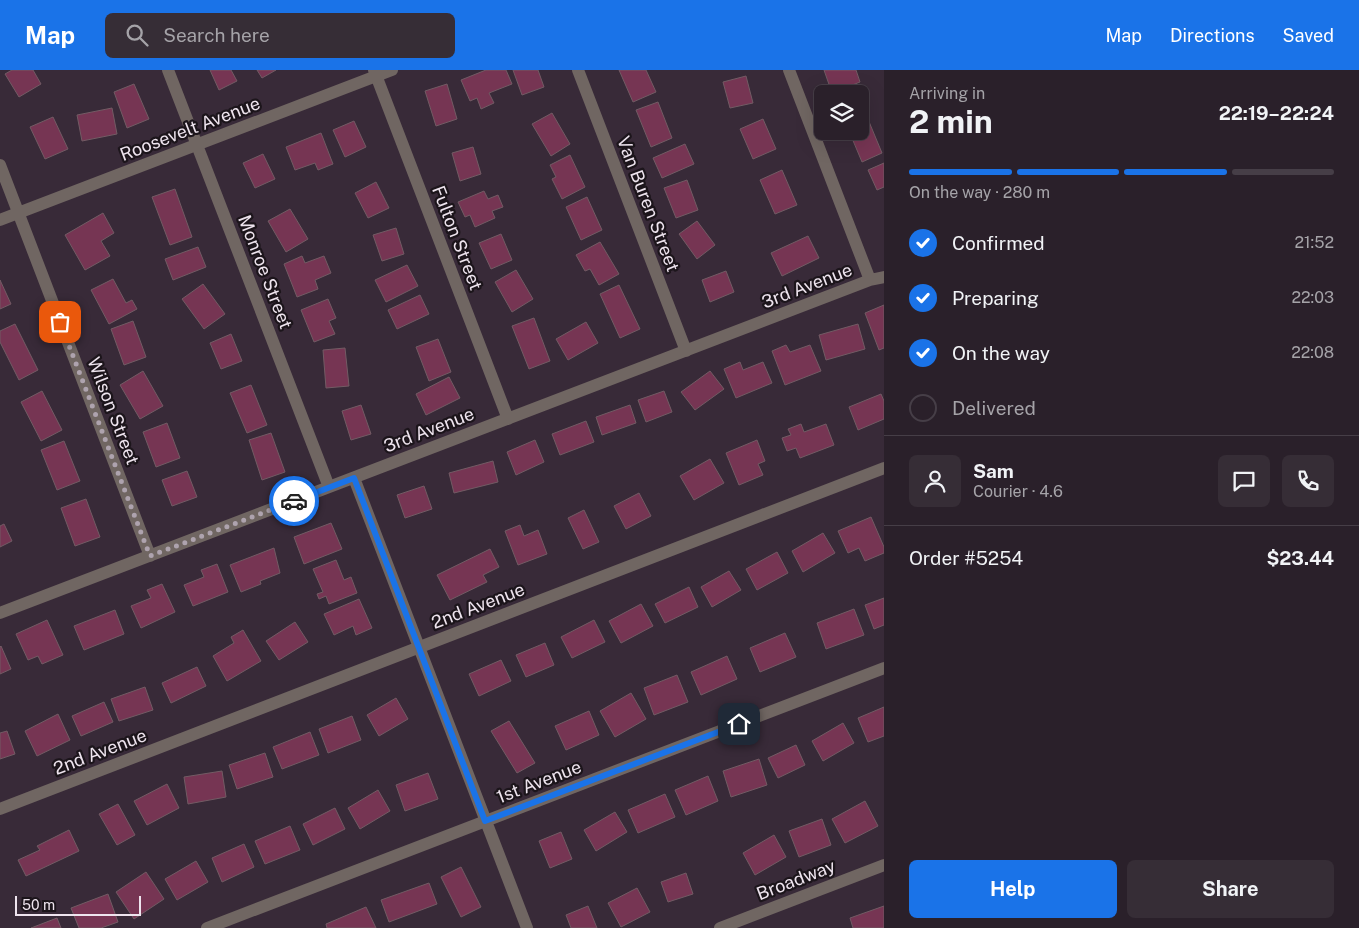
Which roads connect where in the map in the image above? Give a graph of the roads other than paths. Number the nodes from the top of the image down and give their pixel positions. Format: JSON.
{"nodes":[{"id":1,"x":168,"y":70,"type":"edge"},
{"id":2,"x":392,"y":70,"type":"edge"},
{"id":3,"x":578,"y":70,"type":"edge"},
{"id":4,"x":789,"y":70,"type":"edge"},
{"id":5,"x":375,"y":73,"type":"edge"},
{"id":6,"x":197,"y":145,"type":"junction"},
{"id":7,"x":0,"y":165,"type":"edge"},
{"id":8,"x":18,"y":213,"type":"junction"},
{"id":9,"x":0,"y":220,"type":"edge"},
{"id":10,"x":884,"y":277,"type":"edge"},
{"id":11,"x":870,"y":280,"type":"junction"},
{"id":12,"x":686,"y":351,"type":"junction"},
{"id":13,"x":508,"y":419,"type":"junction"},
{"id":14,"x":884,"y":468,"type":"edge"},
{"id":15,"x":354,"y":478,"type":"junction"},
{"id":16,"x":329,"y":487,"type":"junction"},
{"id":17,"x":150,"y":556,"type":"junction"},
{"id":18,"x":0,"y":614,"type":"edge"},
{"id":19,"x":418,"y":648,"type":"junction"},
{"id":20,"x":884,"y":668,"type":"edge"},
{"id":21,"x":0,"y":809,"type":"edge"},
{"id":22,"x":485,"y":821,"type":"junction"},
{"id":23,"x":884,"y":865,"type":"edge"},
{"id":24,"x":207,"y":928,"type":"edge"},
{"id":25,"x":527,"y":928,"type":"edge"},
{"id":26,"x":720,"y":928,"type":"edge"}],
"edges":[{"from":1,"to":6,"type":"street","name":"Monroe Street"},
{"from":2,"to":5,"type":"street","name":"Roosevelt Avenue"},
{"from":3,"to":12,"type":"street","name":"Van Buren Street"},
{"from":4,"to":11,"type":"street"},
{"from":5,"to":6,"type":"street","name":"Roosevelt Avenue"},
{"from":5,"to":13,"type":"street","name":"Fulton Street"},
{"from":6,"to":8,"type":"street","name":"Roosevelt Avenue"},
{"from":6,"to":16,"type":"street","name":"Monroe Street"},
{"from":7,"to":8,"type":"street","name":"Wilson Street"},
{"from":8,"to":9,"type":"street","name":"Roosevelt Avenue"},
{"from":8,"to":17,"type":"street","name":"Wilson Street"},
{"from":10,"to":11,"type":"street","name":"3rd Avenue"},
{"from":11,"to":12,"type":"street","name":"3rd Avenue"},
{"from":12,"to":13,"type":"street","name":"3rd Avenue"},
{"from":13,"to":15,"type":"street","name":"3rd Avenue"},
{"from":14,"to":19,"type":"street","name":"2nd Avenue"},
{"from":15,"to":16,"type":"street","name":"3rd Avenue"},
{"from":15,"to":19,"type":"street"},
{"from":16,"to":17,"type":"street","name":"3rd Avenue"},
{"from":17,"to":18,"type":"street","name":"3rd Avenue"},
{"from":19,"to":21,"type":"street","name":"2nd Avenue"},
{"from":19,"to":22,"type":"street"},
{"from":20,"to":22,"type":"street","name":"1st Avenue"},
{"from":22,"to":24,"type":"street","name":"1st Avenue"},
{"from":22,"to":25,"type":"street"},
{"from":23,"to":26,"type":"street","name":"Broadway"}]}
